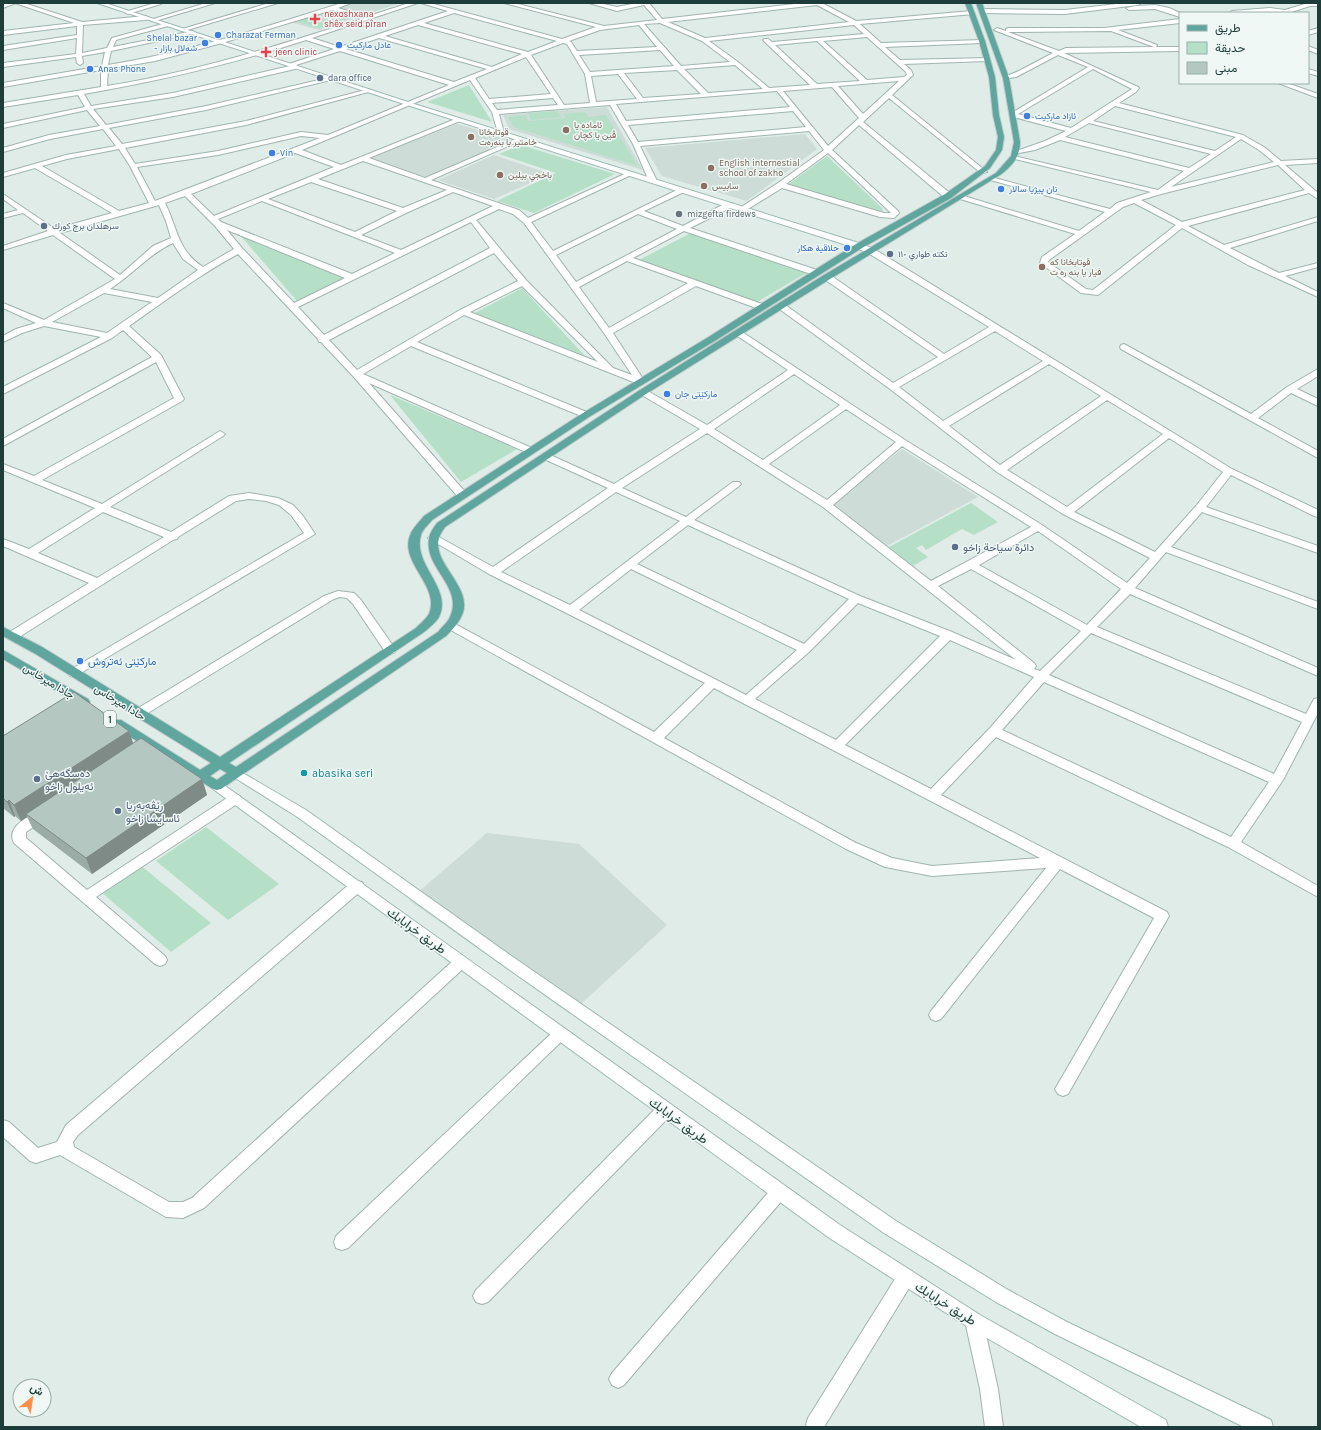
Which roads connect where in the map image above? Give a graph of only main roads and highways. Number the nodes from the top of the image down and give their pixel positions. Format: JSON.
{"nodes":[{"id":1,"x":968,"y":3,"type":"edge"},
{"id":2,"x":980,"y":7,"type":"edge"},
{"id":3,"x":988,"y":63,"type":"junction"},
{"id":4,"x":1002,"y":67,"type":"junction"},
{"id":5,"x":605,"y":404,"type":"junction"},
{"id":6,"x":616,"y":410,"type":"junction"},
{"id":7,"x":588,"y":414,"type":"junction"},
{"id":8,"x":602,"y":419,"type":"junction"},
{"id":9,"x":7,"y":634,"type":"edge"},
{"id":10,"x":3,"y":654,"type":"edge"},
{"id":11,"x":93,"y":708,"type":"edge"},
{"id":12,"x":106,"y":716,"type":"edge"},
{"id":13,"x":219,"y":764,"type":"junction"},
{"id":14,"x":236,"y":773,"type":"junction"},
{"id":15,"x":200,"y":776,"type":"junction"}],
"edges":[{"from":1,"to":3,"type":"main road"},
{"from":2,"to":4,"type":"main road"},
{"from":3,"to":4,"type":"main road"},
{"from":3,"to":5,"type":"main road"},
{"from":4,"to":6,"type":"main road"},
{"from":5,"to":6,"type":"main road"},
{"from":5,"to":7,"type":"main road"},
{"from":6,"to":8,"type":"main road"},
{"from":7,"to":8,"type":"main road"},
{"from":7,"to":13,"type":"main road"},
{"from":8,"to":14,"type":"main road"},
{"from":9,"to":13,"type":"main road","name":"حادا ميرخاس"},
{"from":10,"to":11,"type":"main road","name":"جادا ميرخاس","number":"1"},
{"from":12,"to":15,"type":"main road","number":"1"},
{"from":13,"to":14,"type":"main road","name":"حادا ميرخاس"},
{"from":13,"to":15,"type":"main road"},
{"from":14,"to":15,"type":"main road","number":"1"}]}
